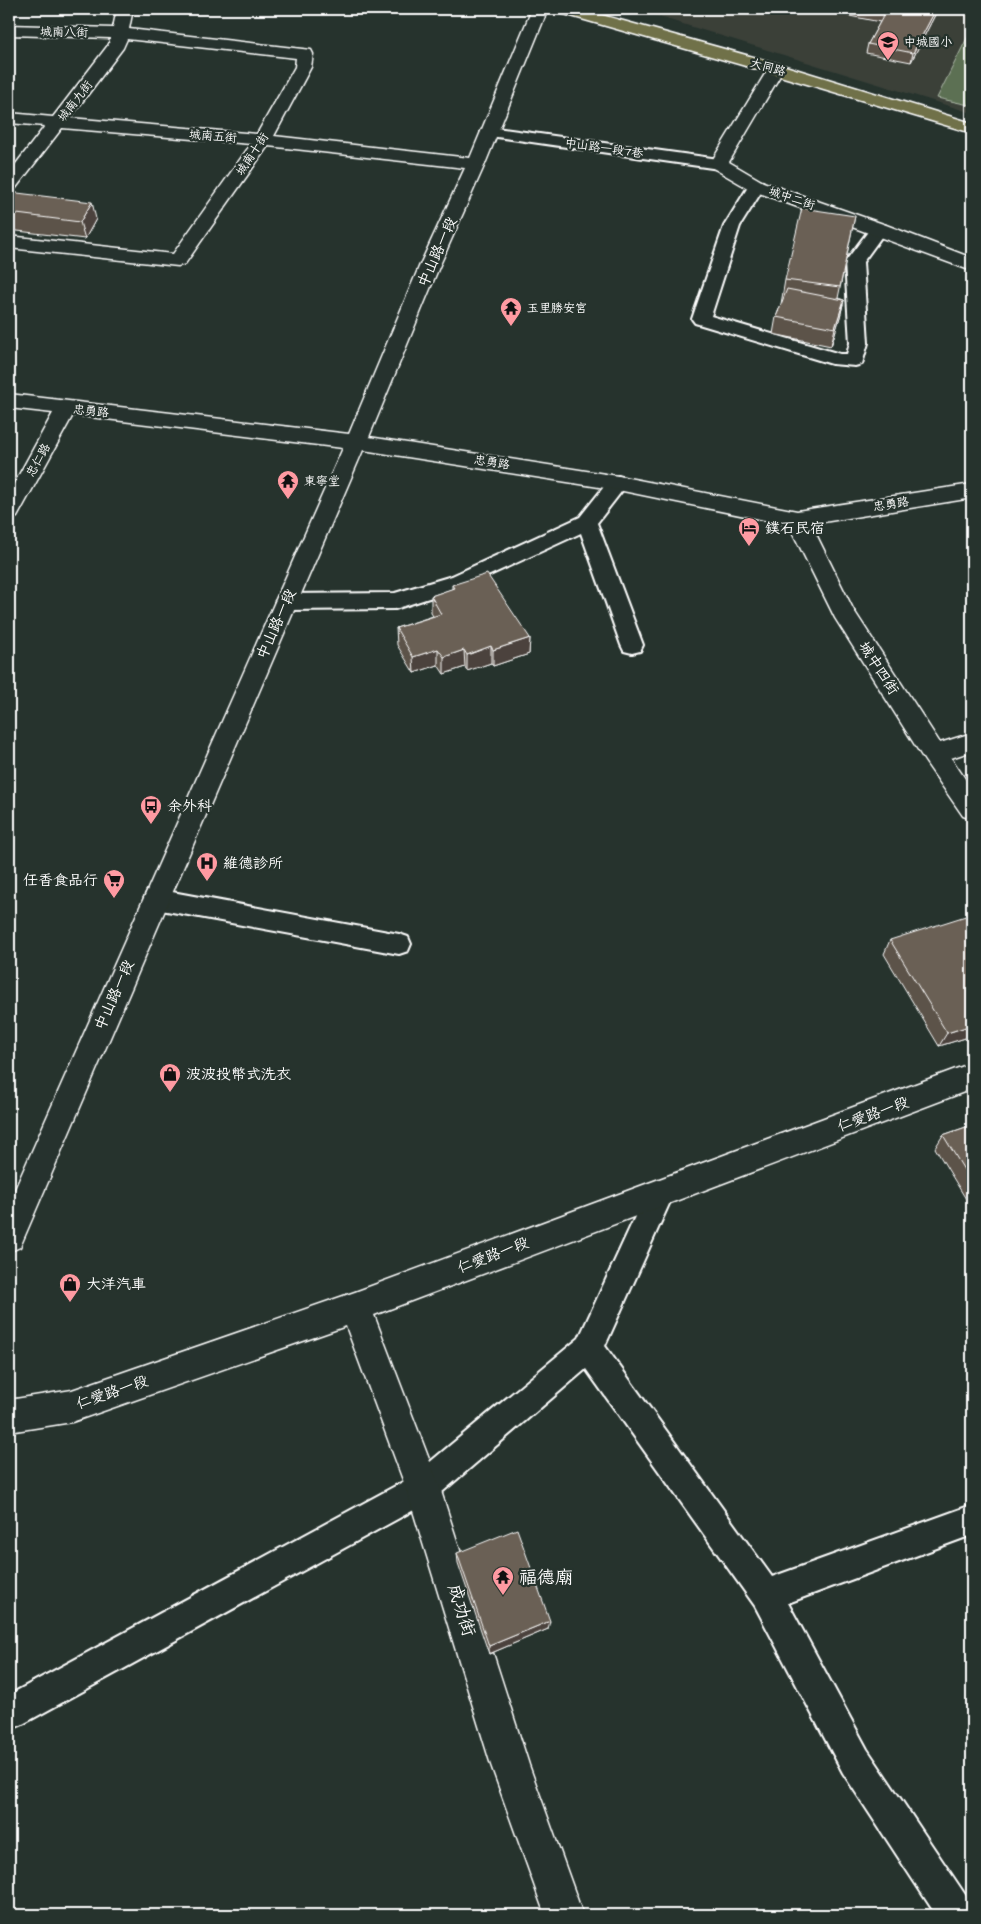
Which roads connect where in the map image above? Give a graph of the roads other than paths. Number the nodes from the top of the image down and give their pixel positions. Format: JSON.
{"nodes":[{"id":1,"x":125,"y":9,"type":"edge"},
{"id":2,"x":540,"y":9,"type":"edge"},
{"id":3,"x":563,"y":9,"type":"edge"},
{"id":4,"x":9,"y":30,"type":"edge"},
{"id":5,"x":120,"y":33,"type":"junction"},
{"id":6,"x":776,"y":69,"type":"junction"},
{"id":7,"x":9,"y":118,"type":"edge"},
{"id":8,"x":58,"y":122,"type":"junction"},
{"id":9,"x":972,"y":128,"type":"edge"},
{"id":10,"x":489,"y":132,"type":"junction"},
{"id":11,"x":263,"y":140,"type":"junction"},
{"id":12,"x":476,"y":164,"type":"junction"},
{"id":13,"x":719,"y":164,"type":"junction"},
{"id":14,"x":9,"y":185,"type":"edge"},
{"id":15,"x":758,"y":186,"type":"junction"},
{"id":16,"x":879,"y":229,"type":"junction"},
{"id":17,"x":9,"y":242,"type":"edge"},
{"id":18,"x":972,"y":265,"type":"edge"},
{"id":19,"x":9,"y":401,"type":"edge"},
{"id":20,"x":66,"y":408,"type":"junction"},
{"id":21,"x":356,"y":442,"type":"junction"},
{"id":22,"x":618,"y":483,"type":"junction"},
{"id":23,"x":972,"y":491,"type":"edge"},
{"id":24,"x":9,"y":512,"type":"edge"},
{"id":25,"x":797,"y":519,"type":"junction"},
{"id":26,"x":587,"y":522,"type":"junction"},
{"id":27,"x":286,"y":602,"type":"junction"},
{"id":28,"x":632,"y":645,"type":"dead end"},
{"id":29,"x":972,"y":742,"type":"edge"},
{"id":30,"x":934,"y":754,"type":"junction"},
{"id":31,"x":972,"y":809,"type":"edge"},
{"id":32,"x":156,"y":899,"type":"junction"},
{"id":33,"x":399,"y":944,"type":"dead end"},
{"id":34,"x":972,"y":1076,"type":"edge"},
{"id":35,"x":660,"y":1193,"type":"junction"},
{"id":36,"x":9,"y":1237,"type":"edge"},
{"id":37,"x":355,"y":1307,"type":"junction"},
{"id":38,"x":589,"y":1348,"type":"junction"},
{"id":39,"x":9,"y":1416,"type":"edge"},
{"id":40,"x":423,"y":1488,"type":"junction"},
{"id":41,"x":972,"y":1520,"type":"edge"},
{"id":42,"x":766,"y":1595,"type":"junction"},
{"id":43,"x":9,"y":1713,"type":"edge"},
{"id":44,"x":564,"y":1915,"type":"edge"},
{"id":45,"x":957,"y":1915,"type":"edge"}],
"edges":[{"from":1,"to":5,"type":"street","name":"城南九街"},
{"from":2,"to":10,"type":"street","name":"中山路一段"},
{"from":3,"to":6,"type":"main road","name":"大同路"},
{"from":4,"to":5,"type":"street","name":"城南八街"},
{"from":5,"to":8,"type":"street","name":"城南九街"},
{"from":5,"to":11,"type":"street","name":"城南十街"},
{"from":6,"to":9,"type":"main road","name":"大同路"},
{"from":6,"to":13,"type":"street"},
{"from":7,"to":8,"type":"street","name":"城南五街"},
{"from":8,"to":11,"type":"street","name":"城南五街"},
{"from":8,"to":14,"type":"street","name":"城南九街"},
{"from":10,"to":12,"type":"street","name":"中山路一段"},
{"from":10,"to":13,"type":"lane","name":"中山路一段7巷"},
{"from":11,"to":12,"type":"street","name":"城南五街"},
{"from":11,"to":17,"type":"street","name":"城南十街"},
{"from":12,"to":21,"type":"street","name":"中山路一段"},
{"from":13,"to":15,"type":"street","name":"城中二街"},
{"from":15,"to":16,"type":"street","name":"城中二街"},
{"from":15,"to":16,"type":"lane"},
{"from":16,"to":18,"type":"street","name":"城中二街"},
{"from":19,"to":20,"type":"street","name":"忠勇路"},
{"from":20,"to":21,"type":"street","name":"忠勇路"},
{"from":20,"to":24,"type":"street","name":"忠仁路"},
{"from":21,"to":22,"type":"street","name":"忠勇路"},
{"from":21,"to":27,"type":"street","name":"中山路一段"},
{"from":22,"to":25,"type":"street","name":"忠勇路"},
{"from":22,"to":26,"type":"lane"},
{"from":23,"to":25,"type":"street","name":"忠勇路"},
{"from":25,"to":30,"type":"street","name":"城中四街"},
{"from":26,"to":27,"type":"lane"},
{"from":26,"to":28,"type":"lane"},
{"from":27,"to":32,"type":"street","name":"中山路一段"},
{"from":29,"to":30,"type":"street"},
{"from":30,"to":31,"type":"street","name":"城中四街"},
{"from":32,"to":33,"type":"lane"},
{"from":32,"to":36,"type":"street","name":"中山路一段"},
{"from":34,"to":35,"type":"street","name":"仁愛路一段"},
{"from":35,"to":37,"type":"street","name":"仁愛路一段"},
{"from":35,"to":38,"type":"lane"},
{"from":37,"to":39,"type":"street","name":"仁愛路一段"},
{"from":37,"to":40,"type":"street","name":"成功街"},
{"from":38,"to":40,"type":"lane"},
{"from":38,"to":42,"type":"lane"},
{"from":40,"to":43,"type":"lane"},
{"from":40,"to":44,"type":"street","name":"成功街"},
{"from":41,"to":42,"type":"lane"},
{"from":42,"to":45,"type":"lane"}]}
